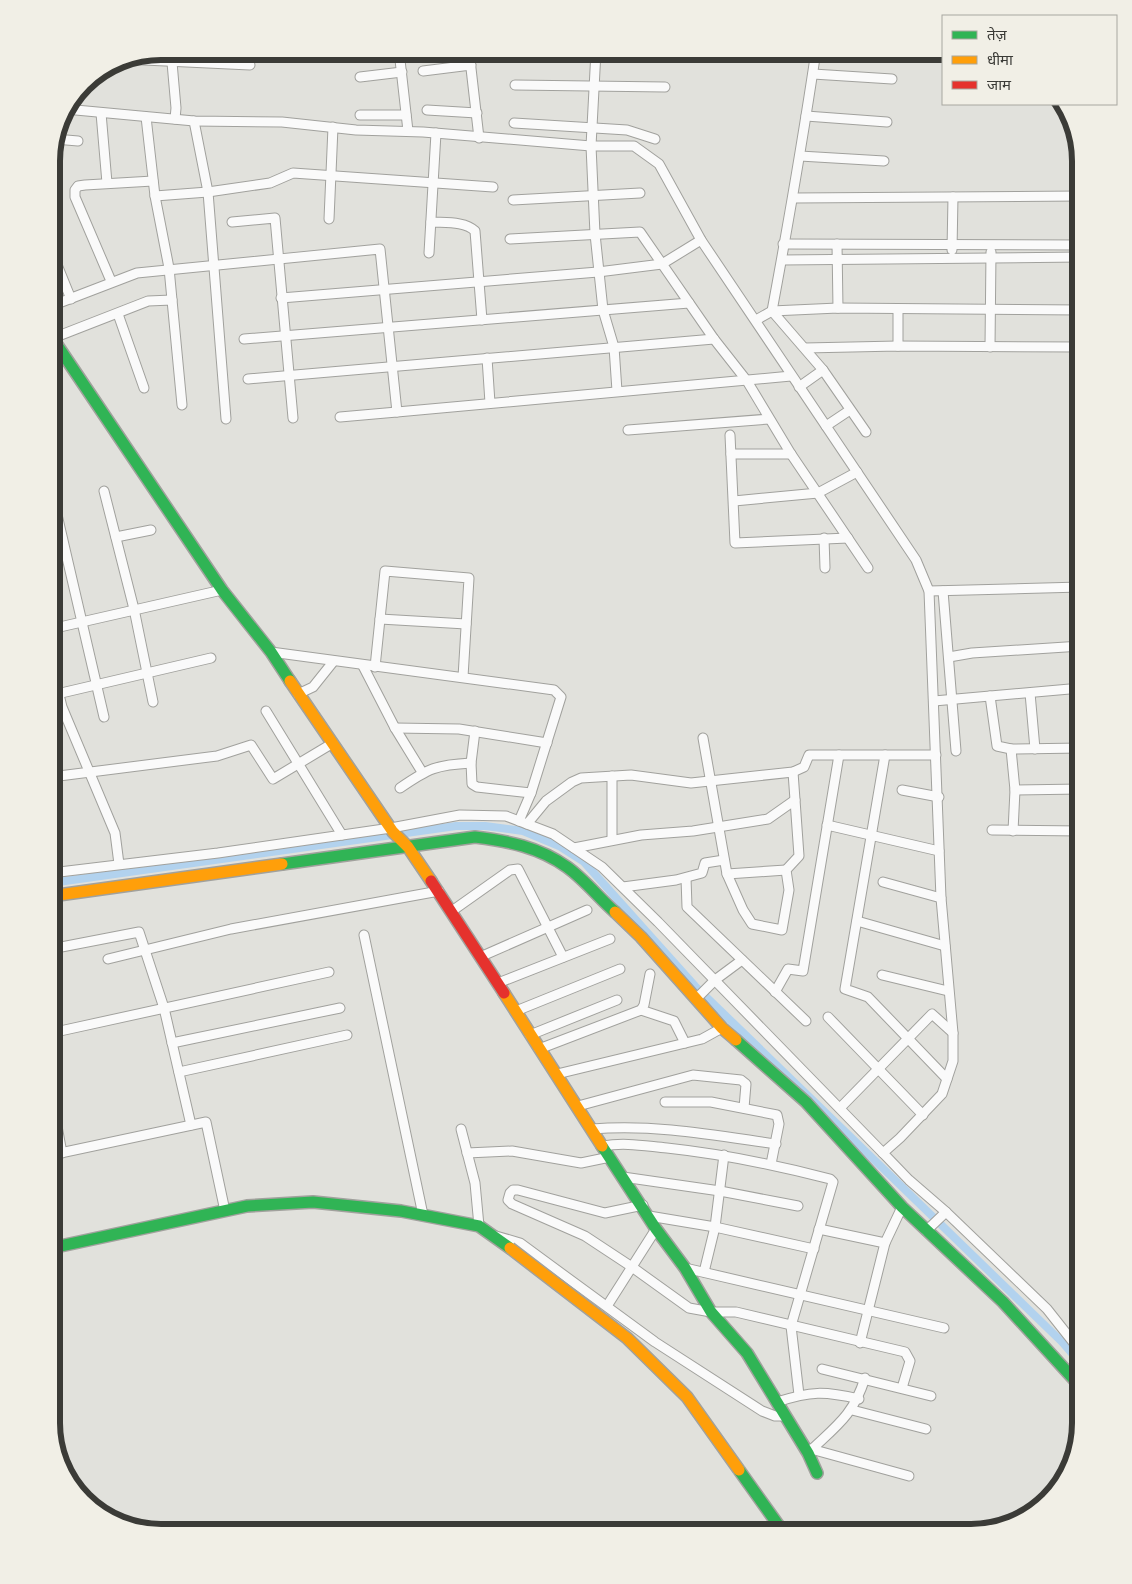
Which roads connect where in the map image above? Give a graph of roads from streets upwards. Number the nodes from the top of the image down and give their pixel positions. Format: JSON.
{"nodes":[{"id":1,"x":400,"y":60,"type":"edge"},
{"id":2,"x":470,"y":60,"type":"edge"},
{"id":3,"x":596,"y":60,"type":"edge"},
{"id":4,"x":815,"y":60,"type":"edge"},
{"id":5,"x":152,"y":61,"type":"edge"},
{"id":6,"x":174,"y":62,"type":"junction"},
{"id":7,"x":250,"y":65,"type":"dead end"},
{"id":8,"x":471,"y":65,"type":"junction"},
{"id":9,"x":423,"y":71,"type":"dead end"},
{"id":10,"x":402,"y":72,"type":"junction"},
{"id":11,"x":813,"y":74,"type":"junction"},
{"id":12,"x":360,"y":77,"type":"dead end"},
{"id":13,"x":892,"y":79,"type":"dead end"},
{"id":14,"x":515,"y":85,"type":"dead end"},
{"id":15,"x":594,"y":87,"type":"junction"},
{"id":16,"x":665,"y":87,"type":"dead end"},
{"id":17,"x":74,"y":110,"type":"edge"},
{"id":18,"x":427,"y":110,"type":"dead end"},
{"id":19,"x":101,"y":113,"type":"junction"},
{"id":20,"x":477,"y":113,"type":"junction"},
{"id":21,"x":175,"y":114,"type":"junction"},
{"id":22,"x":360,"y":115,"type":"dead end"},
{"id":23,"x":806,"y":116,"type":"junction"},
{"id":24,"x":146,"y":117,"type":"junction"},
{"id":25,"x":194,"y":121,"type":"junction"},
{"id":26,"x":514,"y":122,"type":"dead end"},
{"id":27,"x":887,"y":122,"type":"dead end"},
{"id":28,"x":408,"y":123,"type":"junction"},
{"id":29,"x":333,"y":127,"type":"junction"},
{"id":30,"x":479,"y":132,"type":"junction"},
{"id":31,"x":436,"y":133,"type":"junction"},
{"id":32,"x":591,"y":136,"type":"junction"},
{"id":33,"x":655,"y":139,"type":"dead end"},
{"id":34,"x":62,"y":140,"type":"edge"},
{"id":35,"x":78,"y":141,"type":"dead end"},
{"id":36,"x":800,"y":156,"type":"junction"},
{"id":37,"x":884,"y":161,"type":"dead end"},
{"id":38,"x":331,"y":175,"type":"junction"},
{"id":39,"x":153,"y":181,"type":"junction"},
{"id":40,"x":434,"y":181,"type":"junction"},
{"id":41,"x":107,"y":183,"type":"junction"},
{"id":42,"x":493,"y":186,"type":"dead end"},
{"id":43,"x":208,"y":192,"type":"junction"},
{"id":44,"x":640,"y":193,"type":"dead end"},
{"id":45,"x":593,"y":195,"type":"junction"},
{"id":46,"x":155,"y":196,"type":"junction"},
{"id":47,"x":1072,"y":196,"type":"edge"},
{"id":48,"x":953,"y":197,"type":"junction"},
{"id":49,"x":794,"y":198,"type":"junction"},
{"id":50,"x":513,"y":200,"type":"dead end"},
{"id":51,"x":330,"y":219,"type":"dead end"},
{"id":52,"x":232,"y":222,"type":"dead end"},
{"id":53,"x":431,"y":222,"type":"junction"},
{"id":54,"x":595,"y":234,"type":"junction"},
{"id":55,"x":510,"y":239,"type":"dead end"},
{"id":56,"x":701,"y":240,"type":"junction"},
{"id":57,"x":783,"y":244,"type":"junction"},
{"id":58,"x":837,"y":244,"type":"junction"},
{"id":59,"x":952,"y":244,"type":"junction"},
{"id":60,"x":991,"y":245,"type":"junction"},
{"id":61,"x":1072,"y":246,"type":"edge"},
{"id":62,"x":429,"y":253,"type":"dead end"},
{"id":63,"x":990,"y":257,"type":"junction"},
{"id":64,"x":1072,"y":257,"type":"edge"},
{"id":65,"x":277,"y":258,"type":"junction"},
{"id":66,"x":952,"y":258,"type":"junction"},
{"id":67,"x":782,"y":260,"type":"junction"},
{"id":68,"x":837,"y":260,"type":"junction"},
{"id":69,"x":213,"y":264,"type":"junction"},
{"id":70,"x":662,"y":264,"type":"junction"},
{"id":71,"x":169,"y":268,"type":"junction"},
{"id":72,"x":60,"y":271,"type":"edge"},
{"id":73,"x":598,"y":272,"type":"junction"},
{"id":74,"x":111,"y":281,"type":"junction"},
{"id":75,"x":479,"y":281,"type":"junction"},
{"id":76,"x":385,"y":289,"type":"junction"},
{"id":77,"x":281,"y":298,"type":"junction"},
{"id":78,"x":71,"y":299,"type":"junction"},
{"id":79,"x":172,"y":300,"type":"junction"},
{"id":80,"x":60,"y":303,"type":"edge"},
{"id":81,"x":689,"y":303,"type":"junction"},
{"id":82,"x":838,"y":308,"type":"junction"},
{"id":83,"x":898,"y":309,"type":"junction"},
{"id":84,"x":990,"y":309,"type":"junction"},
{"id":85,"x":603,"y":310,"type":"junction"},
{"id":86,"x":1072,"y":310,"type":"edge"},
{"id":87,"x":118,"y":314,"type":"junction"},
{"id":88,"x":764,"y":316,"type":"junction"},
{"id":89,"x":482,"y":320,"type":"junction"},
{"id":90,"x":389,"y":328,"type":"junction"},
{"id":91,"x":60,"y":334,"type":"edge"},
{"id":92,"x":285,"y":338,"type":"junction"},
{"id":93,"x":714,"y":339,"type":"junction"},
{"id":94,"x":244,"y":340,"type":"dead end"},
{"id":95,"x":898,"y":346,"type":"junction"},
{"id":96,"x":990,"y":346,"type":"junction"},
{"id":97,"x":614,"y":347,"type":"junction"},
{"id":98,"x":1072,"y":347,"type":"edge"},
{"id":99,"x":805,"y":348,"type":"junction"},
{"id":100,"x":60,"y":349,"type":"edge"},
{"id":101,"x":486,"y":358,"type":"junction"},
{"id":102,"x":393,"y":367,"type":"junction"},
{"id":103,"x":823,"y":370,"type":"junction"},
{"id":104,"x":289,"y":376,"type":"junction"},
{"id":105,"x":792,"y":376,"type":"junction"},
{"id":106,"x":248,"y":379,"type":"dead end"},
{"id":107,"x":747,"y":380,"type":"junction"},
{"id":108,"x":805,"y":383,"type":"junction"},
{"id":109,"x":144,"y":388,"type":"dead end"},
{"id":110,"x":618,"y":391,"type":"junction"},
{"id":111,"x":490,"y":403,"type":"junction"},
{"id":112,"x":182,"y":405,"type":"dead end"},
{"id":113,"x":850,"y":410,"type":"junction"},
{"id":114,"x":397,"y":412,"type":"junction"},
{"id":115,"x":293,"y":418,"type":"dead end"},
{"id":116,"x":340,"y":418,"type":"dead end"},
{"id":117,"x":226,"y":419,"type":"dead end"},
{"id":118,"x":769,"y":419,"type":"junction"},
{"id":119,"x":832,"y":422,"type":"junction"},
{"id":120,"x":628,"y":430,"type":"dead end"},
{"id":121,"x":866,"y":432,"type":"dead end"},
{"id":122,"x":730,"y":434,"type":"dead end"},
{"id":123,"x":732,"y":454,"type":"junction"},
{"id":124,"x":791,"y":454,"type":"junction"},
{"id":125,"x":857,"y":472,"type":"junction"},
{"id":126,"x":104,"y":491,"type":"dead end"},
{"id":127,"x":818,"y":493,"type":"junction"},
{"id":128,"x":734,"y":501,"type":"junction"},
{"id":129,"x":60,"y":527,"type":"edge"},
{"id":130,"x":151,"y":530,"type":"dead end"},
{"id":131,"x":116,"y":537,"type":"junction"},
{"id":132,"x":824,"y":538,"type":"junction"},
{"id":133,"x":848,"y":538,"type":"junction"},
{"id":134,"x":825,"y":568,"type":"dead end"},
{"id":135,"x":868,"y":568,"type":"dead end"},
{"id":136,"x":1072,"y":588,"type":"edge"},
{"id":137,"x":222,"y":590,"type":"junction"},
{"id":138,"x":936,"y":591,"type":"junction"},
{"id":139,"x":134,"y":609,"type":"junction"},
{"id":140,"x":380,"y":619,"type":"junction"},
{"id":141,"x":82,"y":622,"type":"junction"},
{"id":142,"x":466,"y":624,"type":"junction"},
{"id":143,"x":60,"y":627,"type":"edge"},
{"id":144,"x":1072,"y":646,"type":"edge"},
{"id":145,"x":270,"y":652,"type":"junction"},
{"id":146,"x":949,"y":657,"type":"junction"},
{"id":147,"x":211,"y":658,"type":"dead end"},
{"id":148,"x":333,"y":662,"type":"junction"},
{"id":149,"x":363,"y":666,"type":"junction"},
{"id":150,"x":375,"y":668,"type":"junction"},
{"id":151,"x":147,"y":672,"type":"junction"},
{"id":152,"x":463,"y":677,"type":"junction"},
{"id":153,"x":96,"y":684,"type":"junction"},
{"id":154,"x":1072,"y":689,"type":"edge"},
{"id":155,"x":305,"y":691,"type":"junction"},
{"id":156,"x":60,"y":693,"type":"edge"},
{"id":157,"x":1030,"y":694,"type":"junction"},
{"id":158,"x":990,"y":696,"type":"junction"},
{"id":159,"x":60,"y":699,"type":"edge"},
{"id":160,"x":942,"y":700,"type":"junction"},
{"id":161,"x":153,"y":702,"type":"dead end"},
{"id":162,"x":266,"y":711,"type":"dead end"},
{"id":163,"x":104,"y":717,"type":"dead end"},
{"id":164,"x":395,"y":728,"type":"junction"},
{"id":165,"x":475,"y":731,"type":"junction"},
{"id":166,"x":704,"y":738,"type":"dead end"},
{"id":167,"x":333,"y":743,"type":"junction"},
{"id":168,"x":547,"y":743,"type":"junction"},
{"id":169,"x":1072,"y":748,"type":"edge"},
{"id":170,"x":1035,"y":749,"type":"junction"},
{"id":171,"x":1011,"y":750,"type":"junction"},
{"id":172,"x":956,"y":751,"type":"dead end"},
{"id":173,"x":839,"y":755,"type":"junction"},
{"id":174,"x":885,"y":755,"type":"junction"},
{"id":175,"x":936,"y":756,"type":"junction"},
{"id":176,"x":299,"y":762,"type":"junction"},
{"id":177,"x":471,"y":763,"type":"junction"},
{"id":178,"x":422,"y":772,"type":"junction"},
{"id":179,"x":793,"y":772,"type":"junction"},
{"id":180,"x":90,"y":773,"type":"junction"},
{"id":181,"x":60,"y":776,"type":"edge"},
{"id":182,"x":612,"y":776,"type":"junction"},
{"id":183,"x":710,"y":782,"type":"junction"},
{"id":184,"x":400,"y":788,"type":"dead end"},
{"id":185,"x":1072,"y":789,"type":"edge"},
{"id":186,"x":902,"y":790,"type":"dead end"},
{"id":187,"x":1015,"y":790,"type":"junction"},
{"id":188,"x":531,"y":793,"type":"junction"},
{"id":189,"x":939,"y":797,"type":"junction"},
{"id":190,"x":795,"y":800,"type":"junction"},
{"id":191,"x":523,"y":823,"type":"junction"},
{"id":192,"x":828,"y":825,"type":"junction"},
{"id":193,"x":719,"y":828,"type":"junction"},
{"id":194,"x":392,"y":830,"type":"junction"},
{"id":195,"x":992,"y":830,"type":"dead end"},
{"id":196,"x":1013,"y":830,"type":"junction"},
{"id":197,"x":1072,"y":831,"type":"edge"},
{"id":198,"x":872,"y":834,"type":"junction"},
{"id":199,"x":342,"y":835,"type":"junction"},
{"id":200,"x":612,"y":840,"type":"junction"},
{"id":201,"x":405,"y":845,"type":"junction"},
{"id":202,"x":574,"y":848,"type":"junction"},
{"id":203,"x":939,"y":851,"type":"junction"},
{"id":204,"x":724,"y":860,"type":"junction"},
{"id":205,"x":120,"y":864,"type":"junction"},
{"id":206,"x":786,"y":870,"type":"junction"},
{"id":207,"x":60,"y":871,"type":"edge"},
{"id":208,"x":727,"y":874,"type":"junction"},
{"id":209,"x":686,"y":878,"type":"junction"},
{"id":210,"x":883,"y":882,"type":"dead end"},
{"id":211,"x":623,"y":887,"type":"junction"},
{"id":212,"x":439,"y":891,"type":"junction"},
{"id":213,"x":60,"y":895,"type":"edge"},
{"id":214,"x":941,"y":898,"type":"junction"},
{"id":215,"x":587,"y":910,"type":"dead end"},
{"id":216,"x":452,"y":911,"type":"junction"},
{"id":217,"x":857,"y":921,"type":"junction"},
{"id":218,"x":548,"y":927,"type":"junction"},
{"id":219,"x":364,"y":935,"type":"dead end"},
{"id":220,"x":610,"y":939,"type":"dead end"},
{"id":221,"x":945,"y":946,"type":"junction"},
{"id":222,"x":60,"y":947,"type":"edge"},
{"id":223,"x":144,"y":950,"type":"junction"},
{"id":224,"x":480,"y":957,"type":"junction"},
{"id":225,"x":563,"y":957,"type":"junction"},
{"id":226,"x":108,"y":959,"type":"dead end"},
{"id":227,"x":742,"y":960,"type":"junction"},
{"id":228,"x":620,"y":969,"type":"dead end"},
{"id":229,"x":329,"y":972,"type":"dead end"},
{"id":230,"x":650,"y":974,"type":"dead end"},
{"id":231,"x":882,"y":975,"type":"dead end"},
{"id":232,"x":715,"y":980,"type":"junction"},
{"id":233,"x":498,"y":983,"type":"junction"},
{"id":234,"x":948,"y":991,"type":"junction"},
{"id":235,"x":775,"y":992,"type":"junction"},
{"id":236,"x":700,"y":995,"type":"junction"},
{"id":237,"x":617,"y":1000,"type":"dead end"},
{"id":238,"x":164,"y":1008,"type":"junction"},
{"id":239,"x":340,"y":1008,"type":"dead end"},
{"id":240,"x":641,"y":1010,"type":"junction"},
{"id":241,"x":516,"y":1011,"type":"junction"},
{"id":242,"x":828,"y":1016,"type":"dead end"},
{"id":243,"x":806,"y":1021,"type":"dead end"},
{"id":244,"x":722,"y":1028,"type":"junction"},
{"id":245,"x":60,"y":1031,"type":"edge"},
{"id":246,"x":953,"y":1033,"type":"junction"},
{"id":247,"x":347,"y":1035,"type":"dead end"},
{"id":248,"x":530,"y":1035,"type":"junction"},
{"id":249,"x":908,"y":1038,"type":"junction"},
{"id":250,"x":172,"y":1043,"type":"junction"},
{"id":251,"x":685,"y":1044,"type":"junction"},
{"id":252,"x":538,"y":1049,"type":"junction"},
{"id":253,"x":878,"y":1069,"type":"junction"},
{"id":254,"x":179,"y":1072,"type":"junction"},
{"id":255,"x":557,"y":1074,"type":"junction"},
{"id":256,"x":947,"y":1079,"type":"junction"},
{"id":257,"x":665,"y":1102,"type":"dead end"},
{"id":258,"x":578,"y":1106,"type":"junction"},
{"id":259,"x":744,"y":1108,"type":"junction"},
{"id":260,"x":840,"y":1108,"type":"junction"},
{"id":261,"x":923,"y":1115,"type":"junction"},
{"id":262,"x":191,"y":1125,"type":"junction"},
{"id":263,"x":461,"y":1129,"type":"dead end"},
{"id":264,"x":592,"y":1129,"type":"junction"},
{"id":265,"x":60,"y":1142,"type":"edge"},
{"id":266,"x":776,"y":1144,"type":"junction"},
{"id":267,"x":603,"y":1146,"type":"junction"},
{"id":268,"x":883,"y":1152,"type":"junction"},
{"id":269,"x":62,"y":1153,"type":"joint"},
{"id":270,"x":467,"y":1153,"type":"junction"},
{"id":271,"x":724,"y":1156,"type":"junction"},
{"id":272,"x":610,"y":1157,"type":"junction"},
{"id":273,"x":771,"y":1164,"type":"junction"},
{"id":274,"x":624,"y":1177,"type":"junction"},
{"id":275,"x":720,"y":1191,"type":"junction"},
{"id":276,"x":643,"y":1205,"type":"junction"},
{"id":277,"x":798,"y":1206,"type":"dead end"},
{"id":278,"x":225,"y":1211,"type":"junction"},
{"id":279,"x":898,"y":1213,"type":"junction"},
{"id":280,"x":423,"y":1215,"type":"junction"},
{"id":281,"x":943,"y":1215,"type":"junction"},
{"id":282,"x":649,"y":1216,"type":"junction"},
{"id":283,"x":479,"y":1226,"type":"junction"},
{"id":284,"x":715,"y":1226,"type":"junction"},
{"id":285,"x":656,"y":1229,"type":"junction"},
{"id":286,"x":819,"y":1229,"type":"junction"},
{"id":287,"x":928,"y":1229,"type":"junction"},
{"id":288,"x":494,"y":1236,"type":"junction"},
{"id":289,"x":885,"y":1243,"type":"junction"},
{"id":290,"x":60,"y":1246,"type":"edge"},
{"id":291,"x":814,"y":1249,"type":"junction"},
{"id":292,"x":632,"y":1267,"type":"junction"},
{"id":293,"x":684,"y":1268,"type":"junction"},
{"id":294,"x":704,"y":1272,"type":"junction"},
{"id":295,"x":799,"y":1294,"type":"junction"},
{"id":296,"x":607,"y":1306,"type":"junction"},
{"id":297,"x":869,"y":1310,"type":"junction"},
{"id":298,"x":711,"y":1312,"type":"junction"},
{"id":299,"x":791,"y":1326,"type":"junction"},
{"id":300,"x":944,"y":1328,"type":"dead end"},
{"id":301,"x":1072,"y":1340,"type":"edge"},
{"id":302,"x":860,"y":1343,"type":"junction"},
{"id":303,"x":822,"y":1369,"type":"dead end"},
{"id":304,"x":1072,"y":1377,"type":"edge"},
{"id":305,"x":865,"y":1378,"type":"junction"},
{"id":306,"x":902,"y":1388,"type":"junction"},
{"id":307,"x":799,"y":1395,"type":"junction"},
{"id":308,"x":931,"y":1396,"type":"dead end"},
{"id":309,"x":858,"y":1399,"type":"junction"},
{"id":310,"x":777,"y":1402,"type":"junction"},
{"id":311,"x":852,"y":1410,"type":"junction"},
{"id":312,"x":786,"y":1416,"type":"junction"},
{"id":313,"x":926,"y":1429,"type":"dead end"},
{"id":314,"x":810,"y":1451,"type":"junction"},
{"id":315,"x":817,"y":1473,"type":"dead end"},
{"id":316,"x":909,"y":1476,"type":"dead end"},
{"id":317,"x":778,"y":1524,"type":"edge"}],
"edges":[{"from":1,"to":10,"type":"street"},
{"from":2,"to":8,"type":"street"},
{"from":3,"to":15,"type":"street"},
{"from":4,"to":11,"type":"street"},
{"from":5,"to":6,"type":"street"},
{"from":6,"to":7,"type":"street"},
{"from":6,"to":21,"type":"street"},
{"from":8,"to":9,"type":"street"},
{"from":8,"to":20,"type":"street"},
{"from":10,"to":12,"type":"street"},
{"from":10,"to":28,"type":"street"},
{"from":11,"to":13,"type":"street"},
{"from":11,"to":23,"type":"street"},
{"from":14,"to":15,"type":"street"},
{"from":15,"to":16,"type":"street"},
{"from":15,"to":32,"type":"street"},
{"from":17,"to":19,"type":"street"},
{"from":18,"to":20,"type":"street"},
{"from":19,"to":24,"type":"street"},
{"from":19,"to":41,"type":"street"},
{"from":20,"to":30,"type":"street"},
{"from":21,"to":24,"type":"street"},
{"from":21,"to":25,"type":"street"},
{"from":22,"to":28,"type":"street"},
{"from":23,"to":27,"type":"street"},
{"from":23,"to":36,"type":"street"},
{"from":24,"to":39,"type":"street"},
{"from":25,"to":29,"type":"street"},
{"from":25,"to":43,"type":"street"},
{"from":26,"to":32,"type":"street"},
{"from":28,"to":29,"type":"street"},
{"from":28,"to":31,"type":"street"},
{"from":29,"to":38,"type":"street"},
{"from":30,"to":31,"type":"street"},
{"from":30,"to":32,"type":"street"},
{"from":31,"to":40,"type":"street"},
{"from":32,"to":33,"type":"street"},
{"from":32,"to":45,"type":"street"},
{"from":32,"to":56,"type":"street"},
{"from":34,"to":35,"type":"street"},
{"from":36,"to":37,"type":"street"},
{"from":36,"to":49,"type":"street"},
{"from":38,"to":40,"type":"street"},
{"from":38,"to":43,"type":"street"},
{"from":38,"to":51,"type":"street"},
{"from":39,"to":41,"type":"street"},
{"from":39,"to":46,"type":"street"},
{"from":40,"to":42,"type":"street"},
{"from":40,"to":53,"type":"street"},
{"from":41,"to":74,"type":"street"},
{"from":43,"to":46,"type":"street"},
{"from":43,"to":69,"type":"street"},
{"from":44,"to":45,"type":"street"},
{"from":45,"to":50,"type":"street"},
{"from":45,"to":54,"type":"street"},
{"from":46,"to":71,"type":"street"},
{"from":47,"to":48,"type":"street"},
{"from":48,"to":49,"type":"street"},
{"from":48,"to":59,"type":"street"},
{"from":49,"to":57,"type":"street"},
{"from":52,"to":65,"type":"street"},
{"from":53,"to":62,"type":"street"},
{"from":53,"to":75,"type":"street"},
{"from":54,"to":55,"type":"street"},
{"from":54,"to":70,"type":"street"},
{"from":54,"to":73,"type":"street"},
{"from":56,"to":70,"type":"street"},
{"from":56,"to":88,"type":"street"},
{"from":57,"to":58,"type":"street"},
{"from":57,"to":67,"type":"street"},
{"from":58,"to":59,"type":"street"},
{"from":58,"to":68,"type":"street"},
{"from":59,"to":60,"type":"street"},
{"from":59,"to":66,"type":"street"},
{"from":60,"to":61,"type":"street"},
{"from":60,"to":63,"type":"street"},
{"from":63,"to":64,"type":"street"},
{"from":63,"to":66,"type":"street"},
{"from":63,"to":84,"type":"street"},
{"from":65,"to":69,"type":"street"},
{"from":65,"to":76,"type":"street"},
{"from":65,"to":77,"type":"street"},
{"from":66,"to":68,"type":"street"},
{"from":67,"to":68,"type":"street"},
{"from":67,"to":88,"type":"street"},
{"from":68,"to":82,"type":"street"},
{"from":69,"to":71,"type":"street"},
{"from":69,"to":117,"type":"street"},
{"from":70,"to":73,"type":"street"},
{"from":70,"to":81,"type":"street"},
{"from":71,"to":74,"type":"street"},
{"from":71,"to":79,"type":"street"},
{"from":72,"to":78,"type":"street"},
{"from":73,"to":75,"type":"street"},
{"from":73,"to":85,"type":"street"},
{"from":74,"to":78,"type":"street"},
{"from":75,"to":76,"type":"street"},
{"from":75,"to":89,"type":"street"},
{"from":76,"to":77,"type":"street"},
{"from":76,"to":90,"type":"street"},
{"from":77,"to":92,"type":"street"},
{"from":78,"to":80,"type":"street"},
{"from":79,"to":87,"type":"street"},
{"from":79,"to":112,"type":"street"},
{"from":81,"to":85,"type":"street"},
{"from":81,"to":93,"type":"street"},
{"from":82,"to":83,"type":"street"},
{"from":82,"to":88,"type":"street"},
{"from":83,"to":84,"type":"street"},
{"from":83,"to":95,"type":"street"},
{"from":84,"to":86,"type":"street"},
{"from":84,"to":96,"type":"street"},
{"from":85,"to":89,"type":"street"},
{"from":85,"to":97,"type":"street"},
{"from":87,"to":91,"type":"street"},
{"from":87,"to":109,"type":"street"},
{"from":88,"to":99,"type":"street"},
{"from":88,"to":105,"type":"street"},
{"from":89,"to":90,"type":"street"},
{"from":90,"to":92,"type":"street"},
{"from":90,"to":102,"type":"street"},
{"from":92,"to":94,"type":"street"},
{"from":92,"to":104,"type":"street"},
{"from":93,"to":97,"type":"street"},
{"from":93,"to":107,"type":"street"},
{"from":95,"to":96,"type":"street"},
{"from":95,"to":99,"type":"street"},
{"from":96,"to":98,"type":"street"},
{"from":97,"to":101,"type":"street"},
{"from":97,"to":110,"type":"street"},
{"from":99,"to":103,"type":"street"},
{"from":100,"to":137,"type":"street"},
{"from":101,"to":102,"type":"street"},
{"from":101,"to":111,"type":"street"},
{"from":102,"to":104,"type":"street"},
{"from":102,"to":114,"type":"street"},
{"from":103,"to":108,"type":"street"},
{"from":103,"to":113,"type":"street"},
{"from":104,"to":106,"type":"street"},
{"from":104,"to":115,"type":"street"},
{"from":105,"to":107,"type":"street"},
{"from":105,"to":108,"type":"street"},
{"from":107,"to":110,"type":"street"},
{"from":107,"to":118,"type":"street"},
{"from":108,"to":119,"type":"street"},
{"from":110,"to":111,"type":"street"},
{"from":111,"to":114,"type":"street"},
{"from":113,"to":119,"type":"street"},
{"from":113,"to":121,"type":"street"},
{"from":114,"to":116,"type":"street"},
{"from":118,"to":120,"type":"street"},
{"from":118,"to":124,"type":"street"},
{"from":119,"to":125,"type":"street"},
{"from":122,"to":123,"type":"street"},
{"from":123,"to":124,"type":"street"},
{"from":123,"to":128,"type":"street"},
{"from":124,"to":127,"type":"street"},
{"from":125,"to":127,"type":"street"},
{"from":125,"to":138,"type":"street"},
{"from":126,"to":131,"type":"street"},
{"from":127,"to":128,"type":"street"},
{"from":127,"to":133,"type":"street"},
{"from":128,"to":132,"type":"street"},
{"from":129,"to":141,"type":"street"},
{"from":130,"to":131,"type":"street"},
{"from":131,"to":139,"type":"street"},
{"from":132,"to":133,"type":"street"},
{"from":132,"to":134,"type":"street"},
{"from":133,"to":135,"type":"street"},
{"from":136,"to":138,"type":"street"},
{"from":137,"to":139,"type":"street"},
{"from":137,"to":145,"type":"street"},
{"from":138,"to":146,"type":"street"},
{"from":138,"to":160,"type":"street"},
{"from":139,"to":141,"type":"street"},
{"from":139,"to":151,"type":"street"},
{"from":140,"to":142,"type":"street"},
{"from":140,"to":142,"type":"street"},
{"from":140,"to":150,"type":"street"},
{"from":141,"to":143,"type":"street"},
{"from":141,"to":153,"type":"street"},
{"from":142,"to":152,"type":"street"},
{"from":144,"to":146,"type":"street"},
{"from":145,"to":148,"type":"street"},
{"from":145,"to":155,"type":"street"},
{"from":146,"to":160,"type":"street"},
{"from":147,"to":151,"type":"street"},
{"from":148,"to":149,"type":"street"},
{"from":148,"to":155,"type":"street"},
{"from":149,"to":150,"type":"street"},
{"from":149,"to":164,"type":"street"},
{"from":150,"to":152,"type":"street"},
{"from":151,"to":153,"type":"street"},
{"from":151,"to":161,"type":"street"},
{"from":152,"to":168,"type":"street"},
{"from":153,"to":156,"type":"street"},
{"from":153,"to":163,"type":"street"},
{"from":154,"to":157,"type":"street"},
{"from":155,"to":167,"type":"street"},
{"from":157,"to":158,"type":"street"},
{"from":157,"to":170,"type":"street"},
{"from":158,"to":160,"type":"street"},
{"from":158,"to":171,"type":"street"},
{"from":159,"to":180,"type":"street"},
{"from":160,"to":172,"type":"street"},
{"from":160,"to":175,"type":"street"},
{"from":162,"to":176,"type":"street"},
{"from":164,"to":165,"type":"street"},
{"from":164,"to":178,"type":"street"},
{"from":165,"to":168,"type":"street"},
{"from":165,"to":177,"type":"street"},
{"from":166,"to":183,"type":"street"},
{"from":167,"to":176,"type":"street"},
{"from":167,"to":194,"type":"street"},
{"from":168,"to":188,"type":"street"},
{"from":169,"to":170,"type":"street"},
{"from":170,"to":171,"type":"street"},
{"from":171,"to":187,"type":"street"},
{"from":173,"to":174,"type":"street"},
{"from":173,"to":179,"type":"street"},
{"from":173,"to":192,"type":"street"},
{"from":174,"to":175,"type":"street"},
{"from":174,"to":198,"type":"street"},
{"from":175,"to":189,"type":"street"},
{"from":176,"to":180,"type":"street"},
{"from":176,"to":199,"type":"street"},
{"from":177,"to":178,"type":"street"},
{"from":177,"to":188,"type":"street"},
{"from":178,"to":184,"type":"street"},
{"from":179,"to":183,"type":"street"},
{"from":179,"to":190,"type":"street"},
{"from":180,"to":181,"type":"street"},
{"from":180,"to":205,"type":"street"},
{"from":182,"to":183,"type":"street"},
{"from":182,"to":191,"type":"street"},
{"from":182,"to":200,"type":"street"},
{"from":183,"to":193,"type":"street"},
{"from":185,"to":187,"type":"street"},
{"from":186,"to":189,"type":"street"},
{"from":187,"to":196,"type":"street"},
{"from":188,"to":191,"type":"street"},
{"from":189,"to":203,"type":"street"},
{"from":190,"to":193,"type":"street"},
{"from":190,"to":206,"type":"street"},
{"from":191,"to":194,"type":"street"},
{"from":191,"to":202,"type":"street"},
{"from":192,"to":198,"type":"street"},
{"from":192,"to":235,"type":"street"},
{"from":193,"to":200,"type":"street"},
{"from":193,"to":204,"type":"street"},
{"from":194,"to":199,"type":"street"},
{"from":194,"to":201,"type":"street"},
{"from":195,"to":196,"type":"street"},
{"from":196,"to":197,"type":"street"},
{"from":198,"to":203,"type":"street"},
{"from":198,"to":217,"type":"street"},
{"from":199,"to":205,"type":"street"},
{"from":200,"to":202,"type":"street"},
{"from":201,"to":212,"type":"street"},
{"from":201,"to":213,"type":"street"},
{"from":201,"to":236,"type":"street"},
{"from":202,"to":211,"type":"street"},
{"from":203,"to":214,"type":"street"},
{"from":204,"to":208,"type":"street"},
{"from":204,"to":209,"type":"street"},
{"from":205,"to":207,"type":"street"},
{"from":206,"to":208,"type":"street"},
{"from":206,"to":208,"type":"street"},
{"from":209,"to":211,"type":"street"},
{"from":209,"to":227,"type":"street"},
{"from":210,"to":214,"type":"street"},
{"from":211,"to":232,"type":"street"},
{"from":212,"to":216,"type":"street"},
{"from":212,"to":223,"type":"street"},
{"from":214,"to":221,"type":"street"},
{"from":215,"to":218,"type":"street"},
{"from":216,"to":218,"type":"street"},
{"from":216,"to":224,"type":"street"},
{"from":217,"to":221,"type":"street"},
{"from":217,"to":249,"type":"street"},
{"from":218,"to":224,"type":"street"},
{"from":218,"to":225,"type":"street"},
{"from":219,"to":280,"type":"street"},
{"from":220,"to":225,"type":"street"},
{"from":221,"to":234,"type":"street"},
{"from":222,"to":223,"type":"street"},
{"from":223,"to":226,"type":"street"},
{"from":223,"to":238,"type":"street"},
{"from":224,"to":233,"type":"street"},
{"from":225,"to":233,"type":"street"},
{"from":227,"to":232,"type":"street"},
{"from":227,"to":235,"type":"street"},
{"from":228,"to":241,"type":"street"},
{"from":229,"to":238,"type":"street"},
{"from":230,"to":240,"type":"street"},
{"from":231,"to":234,"type":"street"},
{"from":232,"to":236,"type":"street"},
{"from":232,"to":260,"type":"street"},
{"from":233,"to":241,"type":"street"},
{"from":234,"to":246,"type":"street"},
{"from":235,"to":243,"type":"street"},
{"from":236,"to":244,"type":"street"},
{"from":237,"to":248,"type":"street"},
{"from":238,"to":245,"type":"street"},
{"from":238,"to":250,"type":"street"},
{"from":239,"to":250,"type":"street"},
{"from":240,"to":251,"type":"street"},
{"from":240,"to":252,"type":"street"},
{"from":241,"to":248,"type":"street"},
{"from":242,"to":253,"type":"street"},
{"from":244,"to":251,"type":"street"},
{"from":244,"to":279,"type":"street"},
{"from":246,"to":249,"type":"street"},
{"from":246,"to":256,"type":"street"},
{"from":247,"to":254,"type":"street"},
{"from":248,"to":252,"type":"street"},
{"from":249,"to":253,"type":"street"},
{"from":249,"to":256,"type":"street"},
{"from":250,"to":254,"type":"street"},
{"from":251,"to":255,"type":"street"},
{"from":252,"to":255,"type":"street"},
{"from":253,"to":260,"type":"street"},
{"from":253,"to":261,"type":"street"},
{"from":254,"to":262,"type":"street"},
{"from":255,"to":258,"type":"street"},
{"from":256,"to":261,"type":"street"},
{"from":257,"to":259,"type":"street"},
{"from":258,"to":259,"type":"street"},
{"from":258,"to":264,"type":"street"},
{"from":259,"to":266,"type":"street"},
{"from":260,"to":268,"type":"street"},
{"from":261,"to":268,"type":"street"},
{"from":262,"to":269,"type":"street"},
{"from":262,"to":278,"type":"street"},
{"from":263,"to":270,"type":"street"},
{"from":264,"to":266,"type":"street"},
{"from":264,"to":267,"type":"street"},
{"from":265,"to":269,"type":"street"},
{"from":266,"to":273,"type":"street"},
{"from":267,"to":271,"type":"street"},
{"from":267,"to":272,"type":"street"},
{"from":268,"to":281,"type":"street"},
{"from":270,"to":272,"type":"street"},
{"from":270,"to":283,"type":"street"},
{"from":271,"to":273,"type":"street"},
{"from":271,"to":275,"type":"street"},
{"from":272,"to":274,"type":"street"},
{"from":273,"to":286,"type":"street"},
{"from":274,"to":275,"type":"street"},
{"from":274,"to":276,"type":"street"},
{"from":275,"to":277,"type":"street"},
{"from":275,"to":284,"type":"street"},
{"from":276,"to":282,"type":"street"},
{"from":276,"to":292,"type":"street"},
{"from":278,"to":280,"type":"street"},
{"from":278,"to":290,"type":"street"},
{"from":279,"to":287,"type":"street"},
{"from":279,"to":289,"type":"street"},
{"from":280,"to":283,"type":"street"},
{"from":281,"to":287,"type":"street"},
{"from":281,"to":301,"type":"street"},
{"from":282,"to":284,"type":"street"},
{"from":282,"to":285,"type":"street"},
{"from":283,"to":288,"type":"street"},
{"from":284,"to":291,"type":"street"},
{"from":284,"to":294,"type":"street"},
{"from":285,"to":292,"type":"street"},
{"from":285,"to":293,"type":"street"},
{"from":286,"to":289,"type":"street"},
{"from":286,"to":291,"type":"street"},
{"from":287,"to":304,"type":"street"},
{"from":288,"to":296,"type":"street"},
{"from":288,"to":317,"type":"street","bridge":true},
{"from":289,"to":297,"type":"street"},
{"from":291,"to":295,"type":"street"},
{"from":292,"to":296,"type":"street"},
{"from":292,"to":298,"type":"street"},
{"from":293,"to":294,"type":"street"},
{"from":293,"to":298,"type":"street"},
{"from":294,"to":295,"type":"street"},
{"from":295,"to":297,"type":"street"},
{"from":295,"to":299,"type":"street"},
{"from":296,"to":312,"type":"street"},
{"from":297,"to":300,"type":"street"},
{"from":297,"to":302,"type":"street"},
{"from":298,"to":299,"type":"street"},
{"from":298,"to":310,"type":"street"},
{"from":299,"to":302,"type":"street"},
{"from":299,"to":307,"type":"street"},
{"from":302,"to":306,"type":"street"},
{"from":303,"to":305,"type":"street"},
{"from":305,"to":306,"type":"street"},
{"from":305,"to":309,"type":"street"},
{"from":306,"to":308,"type":"street"},
{"from":307,"to":309,"type":"street"},
{"from":307,"to":310,"type":"street"},
{"from":309,"to":311,"type":"street"},
{"from":310,"to":312,"type":"street"},
{"from":311,"to":313,"type":"street"},
{"from":311,"to":314,"type":"street"},
{"from":312,"to":314,"type":"street"},
{"from":314,"to":315,"type":"street"},
{"from":314,"to":316,"type":"street"}]}
